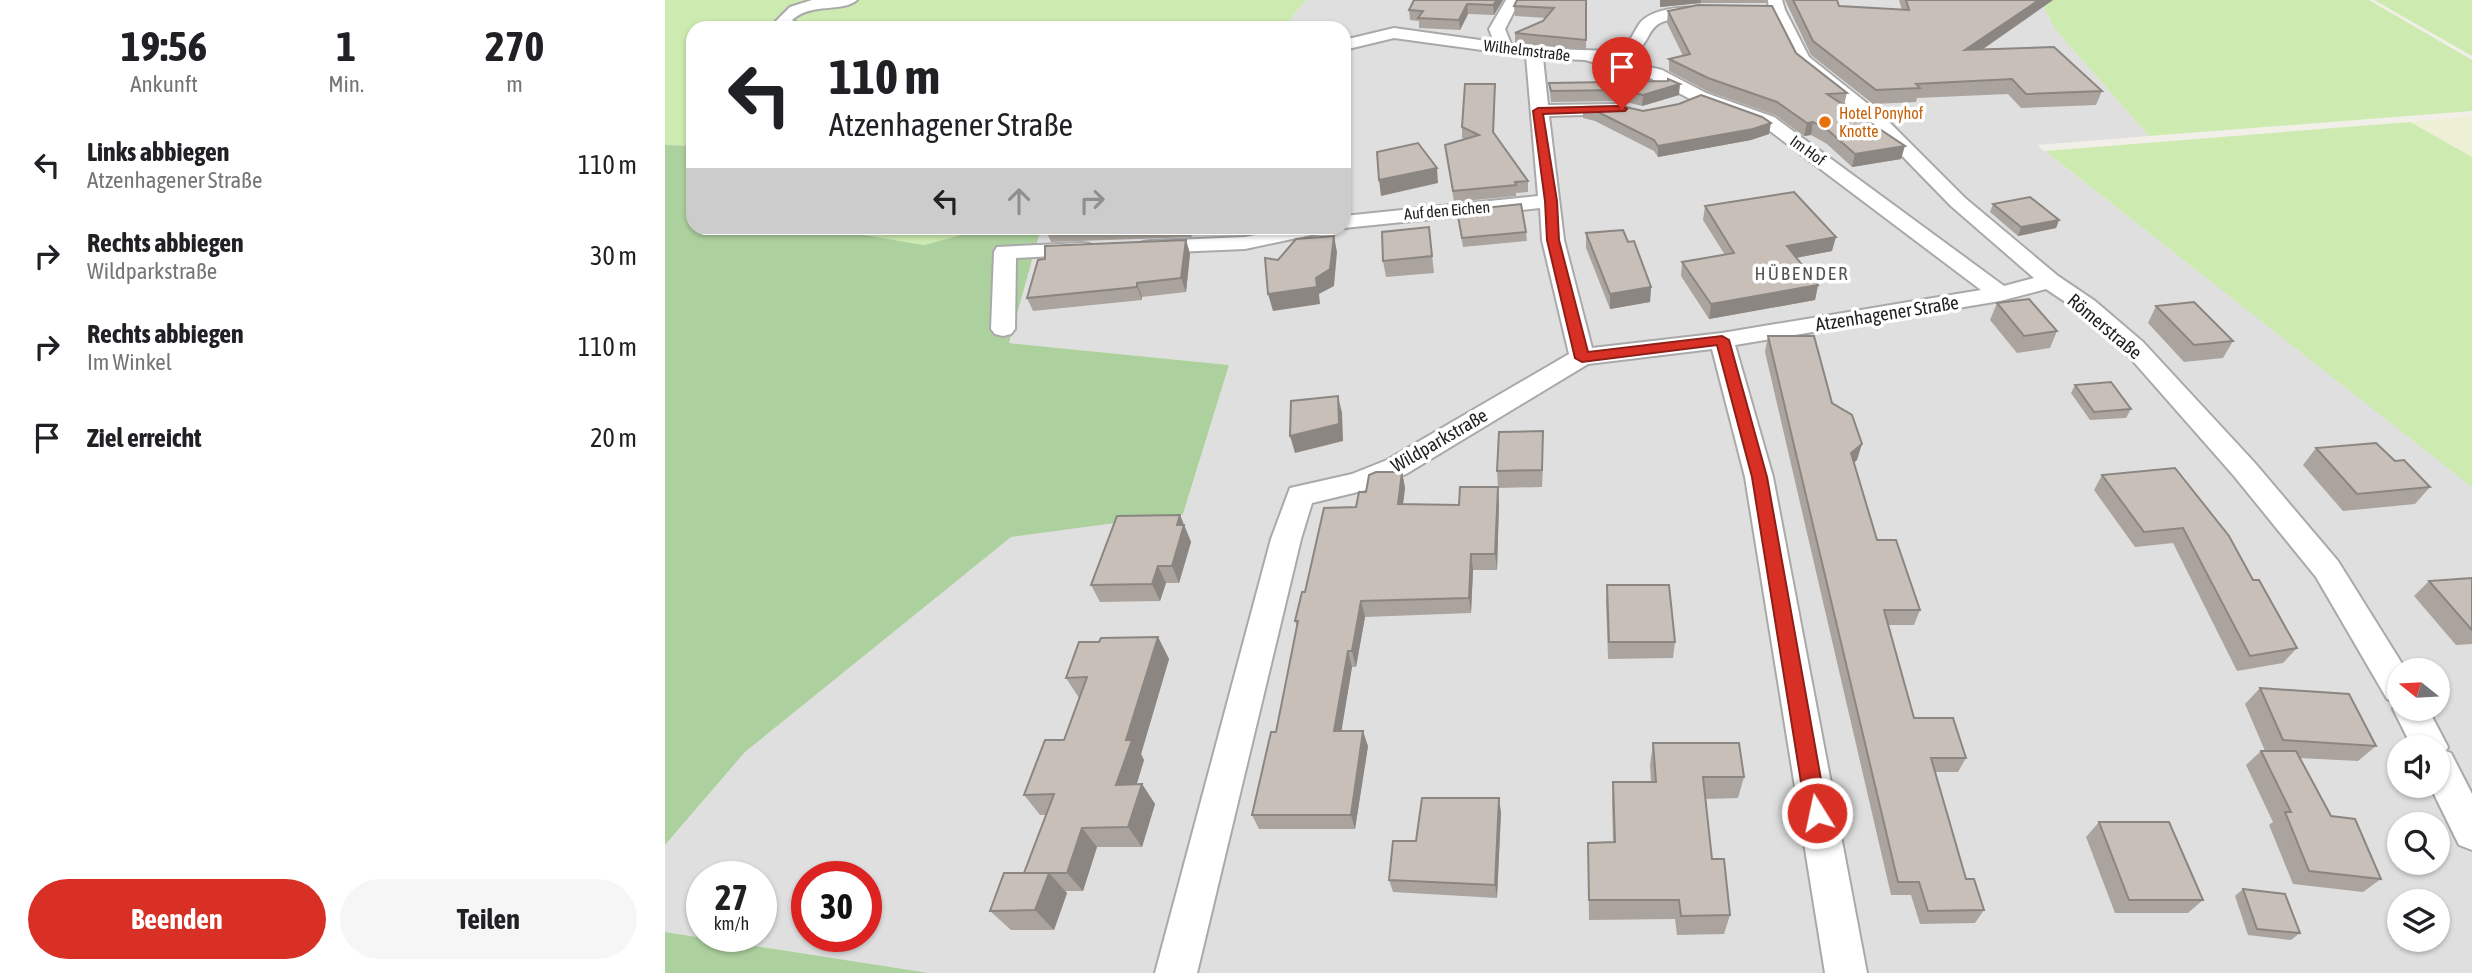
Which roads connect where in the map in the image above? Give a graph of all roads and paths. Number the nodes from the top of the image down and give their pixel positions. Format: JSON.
{"nodes":[{"id":1,"x":850,"y":0,"type":"edge"},
{"id":2,"x":1513,"y":0,"type":"edge"},
{"id":3,"x":1772,"y":7,"type":"edge"},
{"id":4,"x":1727,"y":12,"type":"edge"},
{"id":5,"x":789,"y":21,"type":"edge"},
{"id":6,"x":1351,"y":43,"type":"edge"},
{"id":7,"x":1504,"y":47,"type":"junction"},
{"id":8,"x":1534,"y":52,"type":"junction"},
{"id":9,"x":1590,"y":56,"type":"junction"},
{"id":10,"x":1700,"y":97,"type":"junction"},
{"id":11,"x":1682,"y":104,"type":"edge"},
{"id":12,"x":1538,"y":111,"type":"junction"},
{"id":13,"x":1632,"y":111,"type":"edge"},
{"id":14,"x":1551,"y":201,"type":"junction"},
{"id":15,"x":1351,"y":221,"type":"edge"},
{"id":16,"x":1284,"y":235,"type":"edge"},
{"id":17,"x":1125,"y":248,"type":"edge"},
{"id":18,"x":1098,"y":249,"type":"edge"},
{"id":19,"x":2050,"y":281,"type":"junction"},
{"id":20,"x":2000,"y":294,"type":"junction"},
{"id":21,"x":1003,"y":329,"type":"dead end"},
{"id":22,"x":1722,"y":340,"type":"junction"},
{"id":23,"x":1582,"y":358,"type":"junction"},
{"id":24,"x":2387,"y":669,"type":"edge"},
{"id":25,"x":2450,"y":788,"type":"edge"},
{"id":26,"x":2472,"y":832,"type":"edge"},
{"id":27,"x":1176,"y":973,"type":"edge"},
{"id":28,"x":1846,"y":973,"type":"edge"}],
"edges":[{"from":1,"to":5,"type":"street"},
{"from":2,"to":7,"type":"street"},
{"from":3,"to":19,"type":"street","name":"Römerstraße"},
{"from":4,"to":9,"type":"street","name":"Wilhelmstraße"},
{"from":6,"to":7,"type":"street","name":"Wilhelmstraße"},
{"from":7,"to":8,"type":"street","name":"Wilhelmstraße"},
{"from":8,"to":9,"type":"street","name":"Wilhelmstraße"},
{"from":8,"to":12,"type":"street"},
{"from":9,"to":10,"type":"street","name":"Im Hof"},
{"from":10,"to":11,"type":"street"},
{"from":10,"to":20,"type":"street","name":"Im Hof"},
{"from":12,"to":13,"type":"street"},
{"from":12,"to":14,"type":"street"},
{"from":14,"to":15,"type":"street","name":"Auf den Eichen"},
{"from":14,"to":23,"type":"street"},
{"from":16,"to":17,"type":"street"},
{"from":18,"to":21,"type":"street"},
{"from":19,"to":20,"type":"street","name":"Atzenhagener Straße"},
{"from":19,"to":24,"type":"street","name":"Römerstraße"},
{"from":20,"to":22,"type":"street","name":"Atzenhagener Straße"},
{"from":22,"to":23,"type":"street","name":"Atzenhagener Straße"},
{"from":22,"to":28,"type":"street"},
{"from":23,"to":27,"type":"street","name":"Wildparkstraße"},
{"from":25,"to":26,"type":"street"}]}
